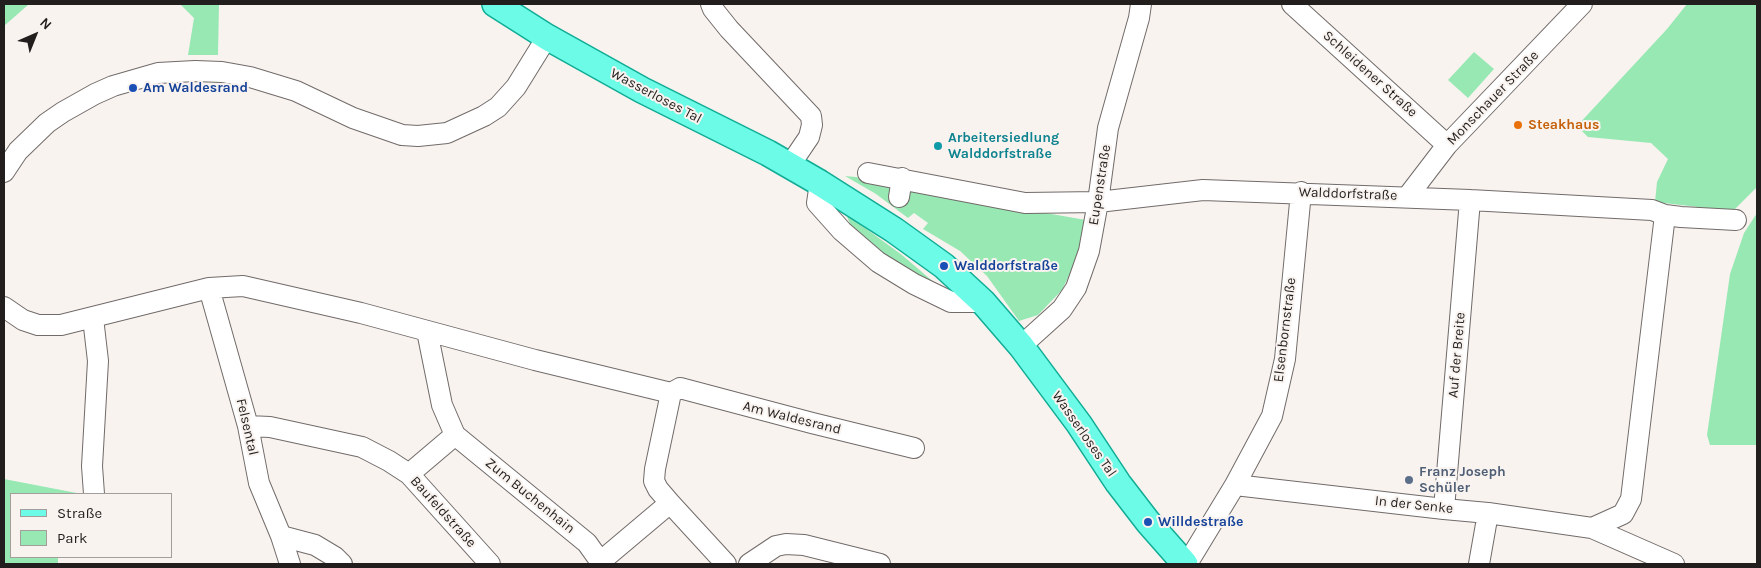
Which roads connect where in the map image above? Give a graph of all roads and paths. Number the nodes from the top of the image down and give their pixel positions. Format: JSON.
{"nodes":[{"id":1,"x":495,"y":4,"type":"edge"},
{"id":2,"x":710,"y":4,"type":"edge"},
{"id":3,"x":1141,"y":4,"type":"edge"},
{"id":4,"x":1292,"y":4,"type":"edge"},
{"id":5,"x":1582,"y":4,"type":"edge"},
{"id":6,"x":548,"y":37,"type":"junction"},
{"id":7,"x":1447,"y":145,"type":"junction"},
{"id":8,"x":790,"y":165,"type":"junction"},
{"id":9,"x":4,"y":172,"type":"edge"},
{"id":10,"x":868,"y":173,"type":"dead end"},
{"id":11,"x":820,"y":183,"type":"junction"},
{"id":12,"x":1301,"y":192,"type":"junction"},
{"id":13,"x":1408,"y":196,"type":"junction"},
{"id":14,"x":1470,"y":200,"type":"junction"},
{"id":15,"x":1098,"y":202,"type":"junction"},
{"id":16,"x":1665,"y":216,"type":"junction"},
{"id":17,"x":1736,"y":220,"type":"dead end"},
{"id":18,"x":209,"y":288,"type":"junction"},
{"id":19,"x":983,"y":302,"type":"junction"},
{"id":20,"x":4,"y":307,"type":"edge"},
{"id":21,"x":93,"y":318,"type":"junction"},
{"id":22,"x":427,"y":331,"type":"junction"},
{"id":23,"x":1021,"y":346,"type":"junction"},
{"id":24,"x":671,"y":394,"type":"junction"},
{"id":25,"x":248,"y":426,"type":"junction"},
{"id":26,"x":455,"y":436,"type":"junction"},
{"id":27,"x":914,"y":448,"type":"dead end"},
{"id":28,"x":409,"y":474,"type":"junction"},
{"id":29,"x":1236,"y":485,"type":"junction"},
{"id":30,"x":94,"y":493,"type":"edge"},
{"id":31,"x":670,"y":504,"type":"junction"},
{"id":32,"x":1444,"y":509,"type":"junction"},
{"id":33,"x":1488,"y":513,"type":"junction"},
{"id":34,"x":1592,"y":528,"type":"junction"},
{"id":35,"x":280,"y":536,"type":"junction"},
{"id":36,"x":601,"y":563,"type":"edge"},
{"id":37,"x":290,"y":564,"type":"edge"},
{"id":38,"x":342,"y":564,"type":"edge"},
{"id":39,"x":490,"y":564,"type":"edge"},
{"id":40,"x":726,"y":564,"type":"edge"},
{"id":41,"x":750,"y":564,"type":"edge"},
{"id":42,"x":880,"y":564,"type":"edge"},
{"id":43,"x":1186,"y":564,"type":"edge"},
{"id":44,"x":1479,"y":564,"type":"edge"},
{"id":45,"x":1674,"y":564,"type":"edge"}],
"edges":[{"from":1,"to":6,"type":"main road","name":"Wasserloses Tal"},
{"from":2,"to":8,"type":"street"},
{"from":3,"to":15,"type":"street","name":"Eupenstraße"},
{"from":4,"to":7,"type":"street","name":"Schleidener Straße"},
{"from":5,"to":7,"type":"street","name":"Monschauer Straße"},
{"from":6,"to":8,"type":"main road","name":"Wasserloses Tal"},
{"from":6,"to":9,"type":"street"},
{"from":7,"to":13,"type":"street","name":"Monschauer Straße"},
{"from":8,"to":11,"type":"main road","name":"Wasserloses Tal"},
{"from":10,"to":15,"type":"street","name":"Walddorfstraße"},
{"from":11,"to":19,"type":"main road","name":"Wasserloses Tal"},
{"from":11,"to":19,"type":"street"},
{"from":12,"to":13,"type":"street","name":"Walddorfstraße"},
{"from":12,"to":15,"type":"street","name":"Walddorfstraße"},
{"from":12,"to":29,"type":"street","name":"Elsenbornstraße"},
{"from":13,"to":14,"type":"street","name":"Walddorfstraße"},
{"from":14,"to":16,"type":"street","name":"Walddorfstraße"},
{"from":14,"to":32,"type":"street","name":"Auf der Breite"},
{"from":15,"to":23,"type":"street","name":"Eupenstraße"},
{"from":16,"to":17,"type":"street","name":"Walddorfstraße"},
{"from":16,"to":34,"type":"street"},
{"from":18,"to":21,"type":"street","name":"Am Waldesrand"},
{"from":18,"to":22,"type":"street","name":"Am Waldesrand"},
{"from":18,"to":25,"type":"street","name":"Felsental"},
{"from":19,"to":23,"type":"main road","name":"Wasserloses Tal"},
{"from":20,"to":21,"type":"street","name":"Am Waldesrand"},
{"from":21,"to":30,"type":"street"},
{"from":22,"to":24,"type":"street","name":"Am Waldesrand"},
{"from":22,"to":26,"type":"street"},
{"from":23,"to":43,"type":"main road","name":"Wasserloses Tal"},
{"from":24,"to":27,"type":"street","name":"Am Waldesrand"},
{"from":24,"to":31,"type":"street"},
{"from":25,"to":28,"type":"street","name":"Baufeldstraße"},
{"from":25,"to":35,"type":"street","name":"Felsental"},
{"from":26,"to":28,"type":"street"},
{"from":26,"to":36,"type":"street","name":"Zum Buchenhain"},
{"from":28,"to":39,"type":"street","name":"Baufeldstraße"},
{"from":29,"to":32,"type":"street","name":"In der Senke"},
{"from":29,"to":43,"type":"street","name":"Elsenbornstraße"},
{"from":31,"to":36,"type":"street","name":"Zum Buchenhain"},
{"from":31,"to":40,"type":"street"},
{"from":32,"to":33,"type":"street","name":"In der Senke"},
{"from":33,"to":34,"type":"street","name":"In der Senke"},
{"from":33,"to":44,"type":"street"},
{"from":34,"to":45,"type":"street","name":"In der Senke"},
{"from":35,"to":37,"type":"street","name":"Felsental"},
{"from":35,"to":38,"type":"street"},
{"from":41,"to":42,"type":"street"}]}
